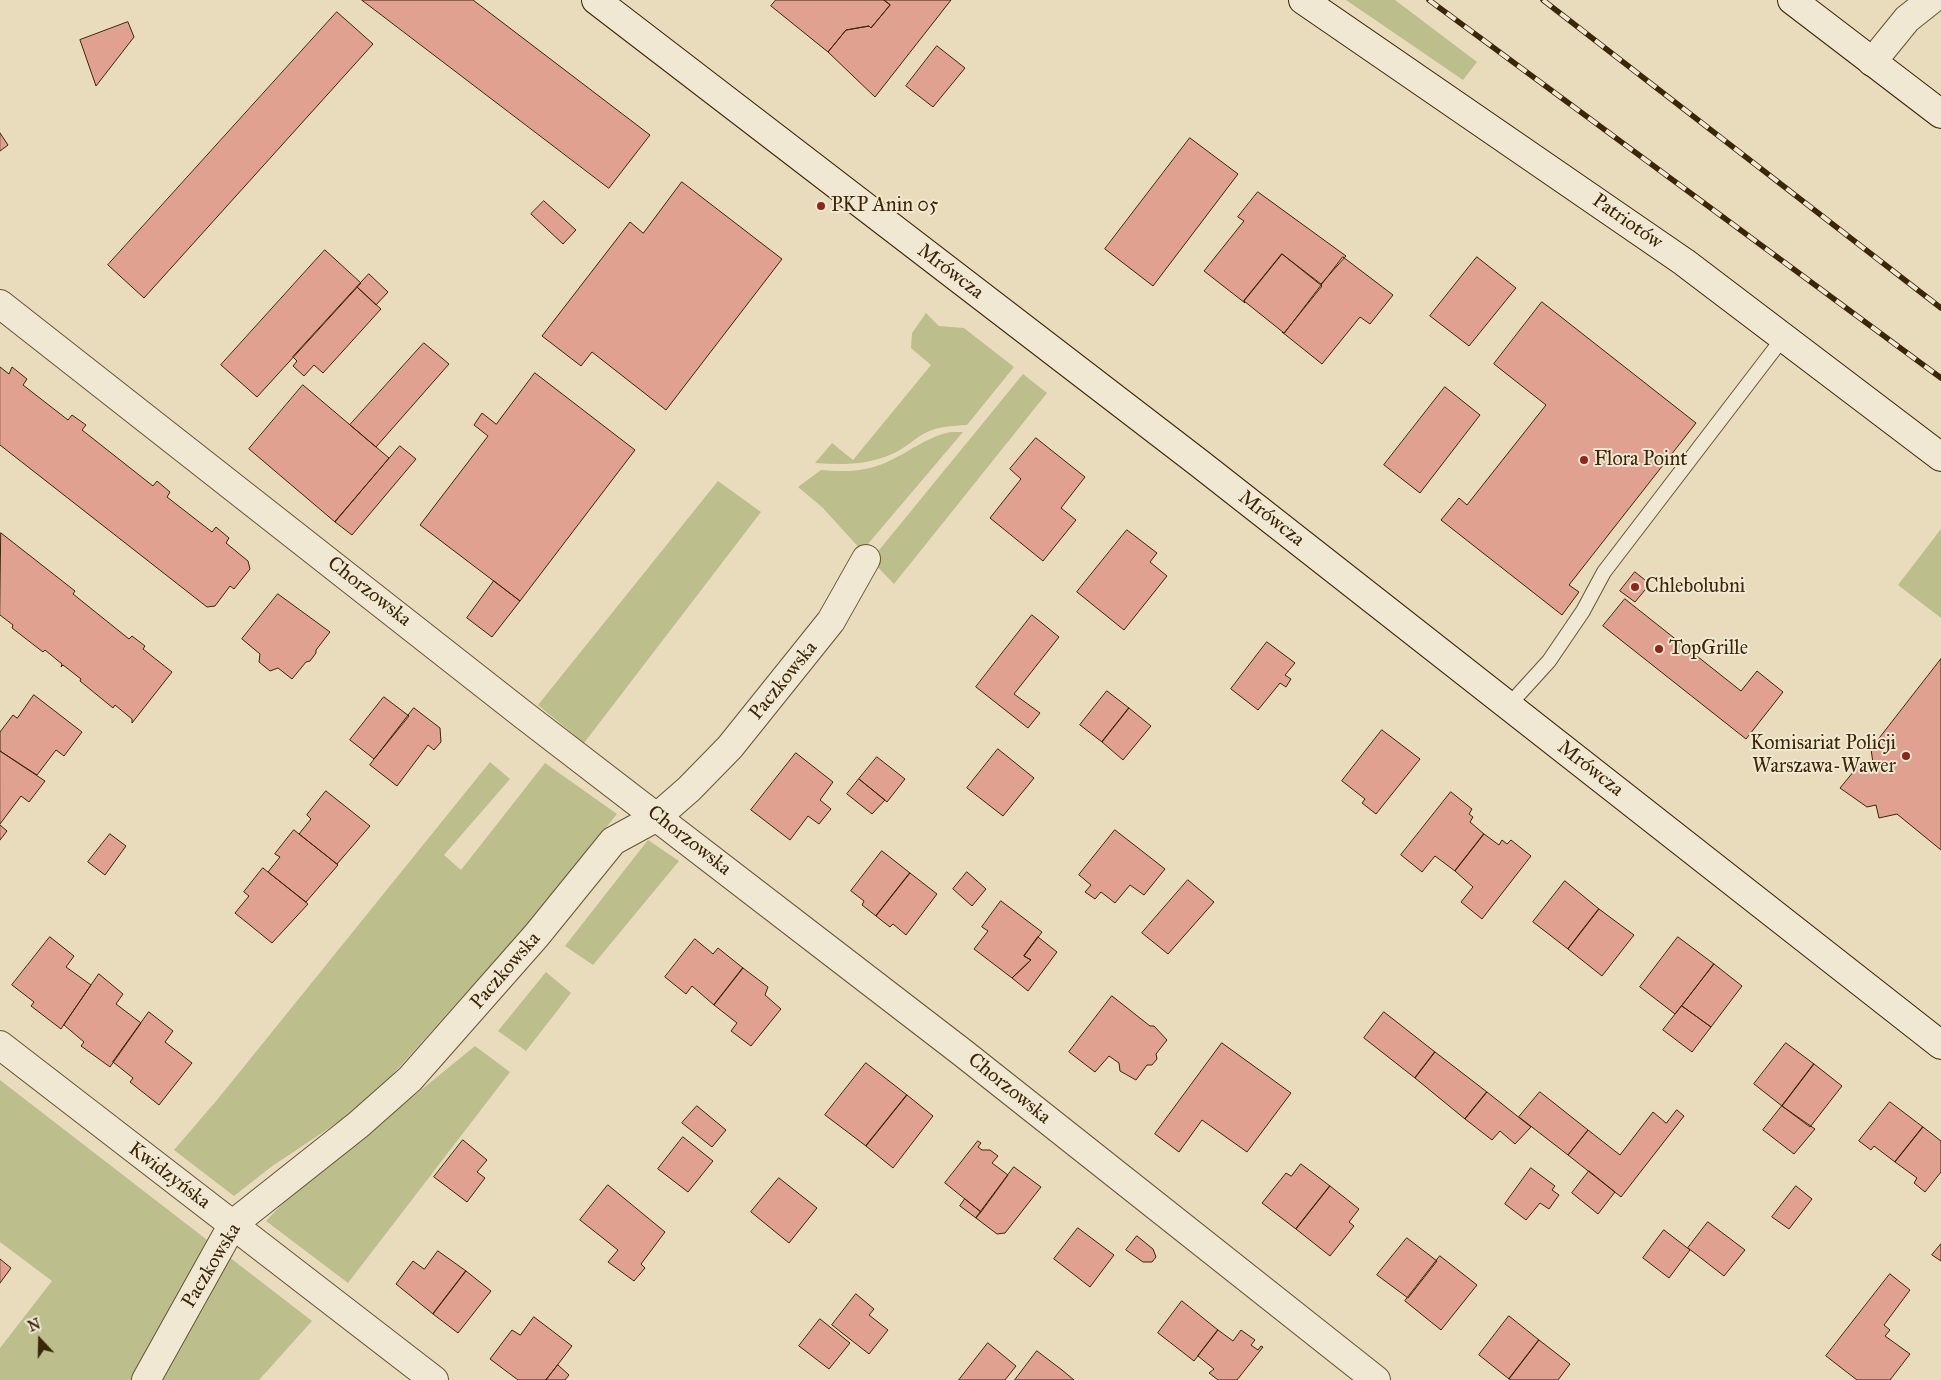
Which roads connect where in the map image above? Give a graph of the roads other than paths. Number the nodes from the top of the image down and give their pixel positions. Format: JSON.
{"nodes":[{"id":1,"x":596,"y":0,"type":"edge"},
{"id":2,"x":1303,"y":0,"type":"edge"},
{"id":3,"x":1792,"y":0,"type":"edge"},
{"id":4,"x":1931,"y":0,"type":"edge"},
{"id":5,"x":1872,"y":62,"type":"junction"},
{"id":6,"x":1941,"y":114,"type":"edge"},
{"id":7,"x":0,"y":304,"type":"edge"},
{"id":8,"x":1783,"y":338,"type":"junction"},
{"id":9,"x":1941,"y":457,"type":"edge"},
{"id":10,"x":866,"y":559,"type":"dead end"},
{"id":11,"x":1509,"y":705,"type":"junction"},
{"id":12,"x":657,"y":817,"type":"junction"},
{"id":13,"x":1941,"y":1044,"type":"edge"},
{"id":14,"x":0,"y":1045,"type":"edge"},
{"id":15,"x":233,"y":1224,"type":"junction"},
{"id":16,"x":146,"y":1380,"type":"edge"},
{"id":17,"x":434,"y":1380,"type":"edge"},
{"id":18,"x":1376,"y":1380,"type":"edge"}],
"edges":[{"from":1,"to":11,"type":"street","name":"Mrówcza"},
{"from":2,"to":8,"type":"street","name":"Patriotów"},
{"from":3,"to":5,"type":"street"},
{"from":4,"to":5,"type":"street"},
{"from":5,"to":6,"type":"street"},
{"from":7,"to":12,"type":"street","name":"Chorzowska"},
{"from":8,"to":9,"type":"street","name":"Patriotów"},
{"from":8,"to":11,"type":"lane"},
{"from":10,"to":12,"type":"street","name":"Paczkowska"},
{"from":11,"to":13,"type":"street","name":"Mrówcza"},
{"from":12,"to":15,"type":"street","name":"Paczkowska"},
{"from":12,"to":18,"type":"street","name":"Chorzowska"},
{"from":14,"to":15,"type":"street","name":"Kwidzyńska"},
{"from":15,"to":16,"type":"street","name":"Paczkowska"},
{"from":15,"to":17,"type":"street","name":"Kwidzyńska"}]}
